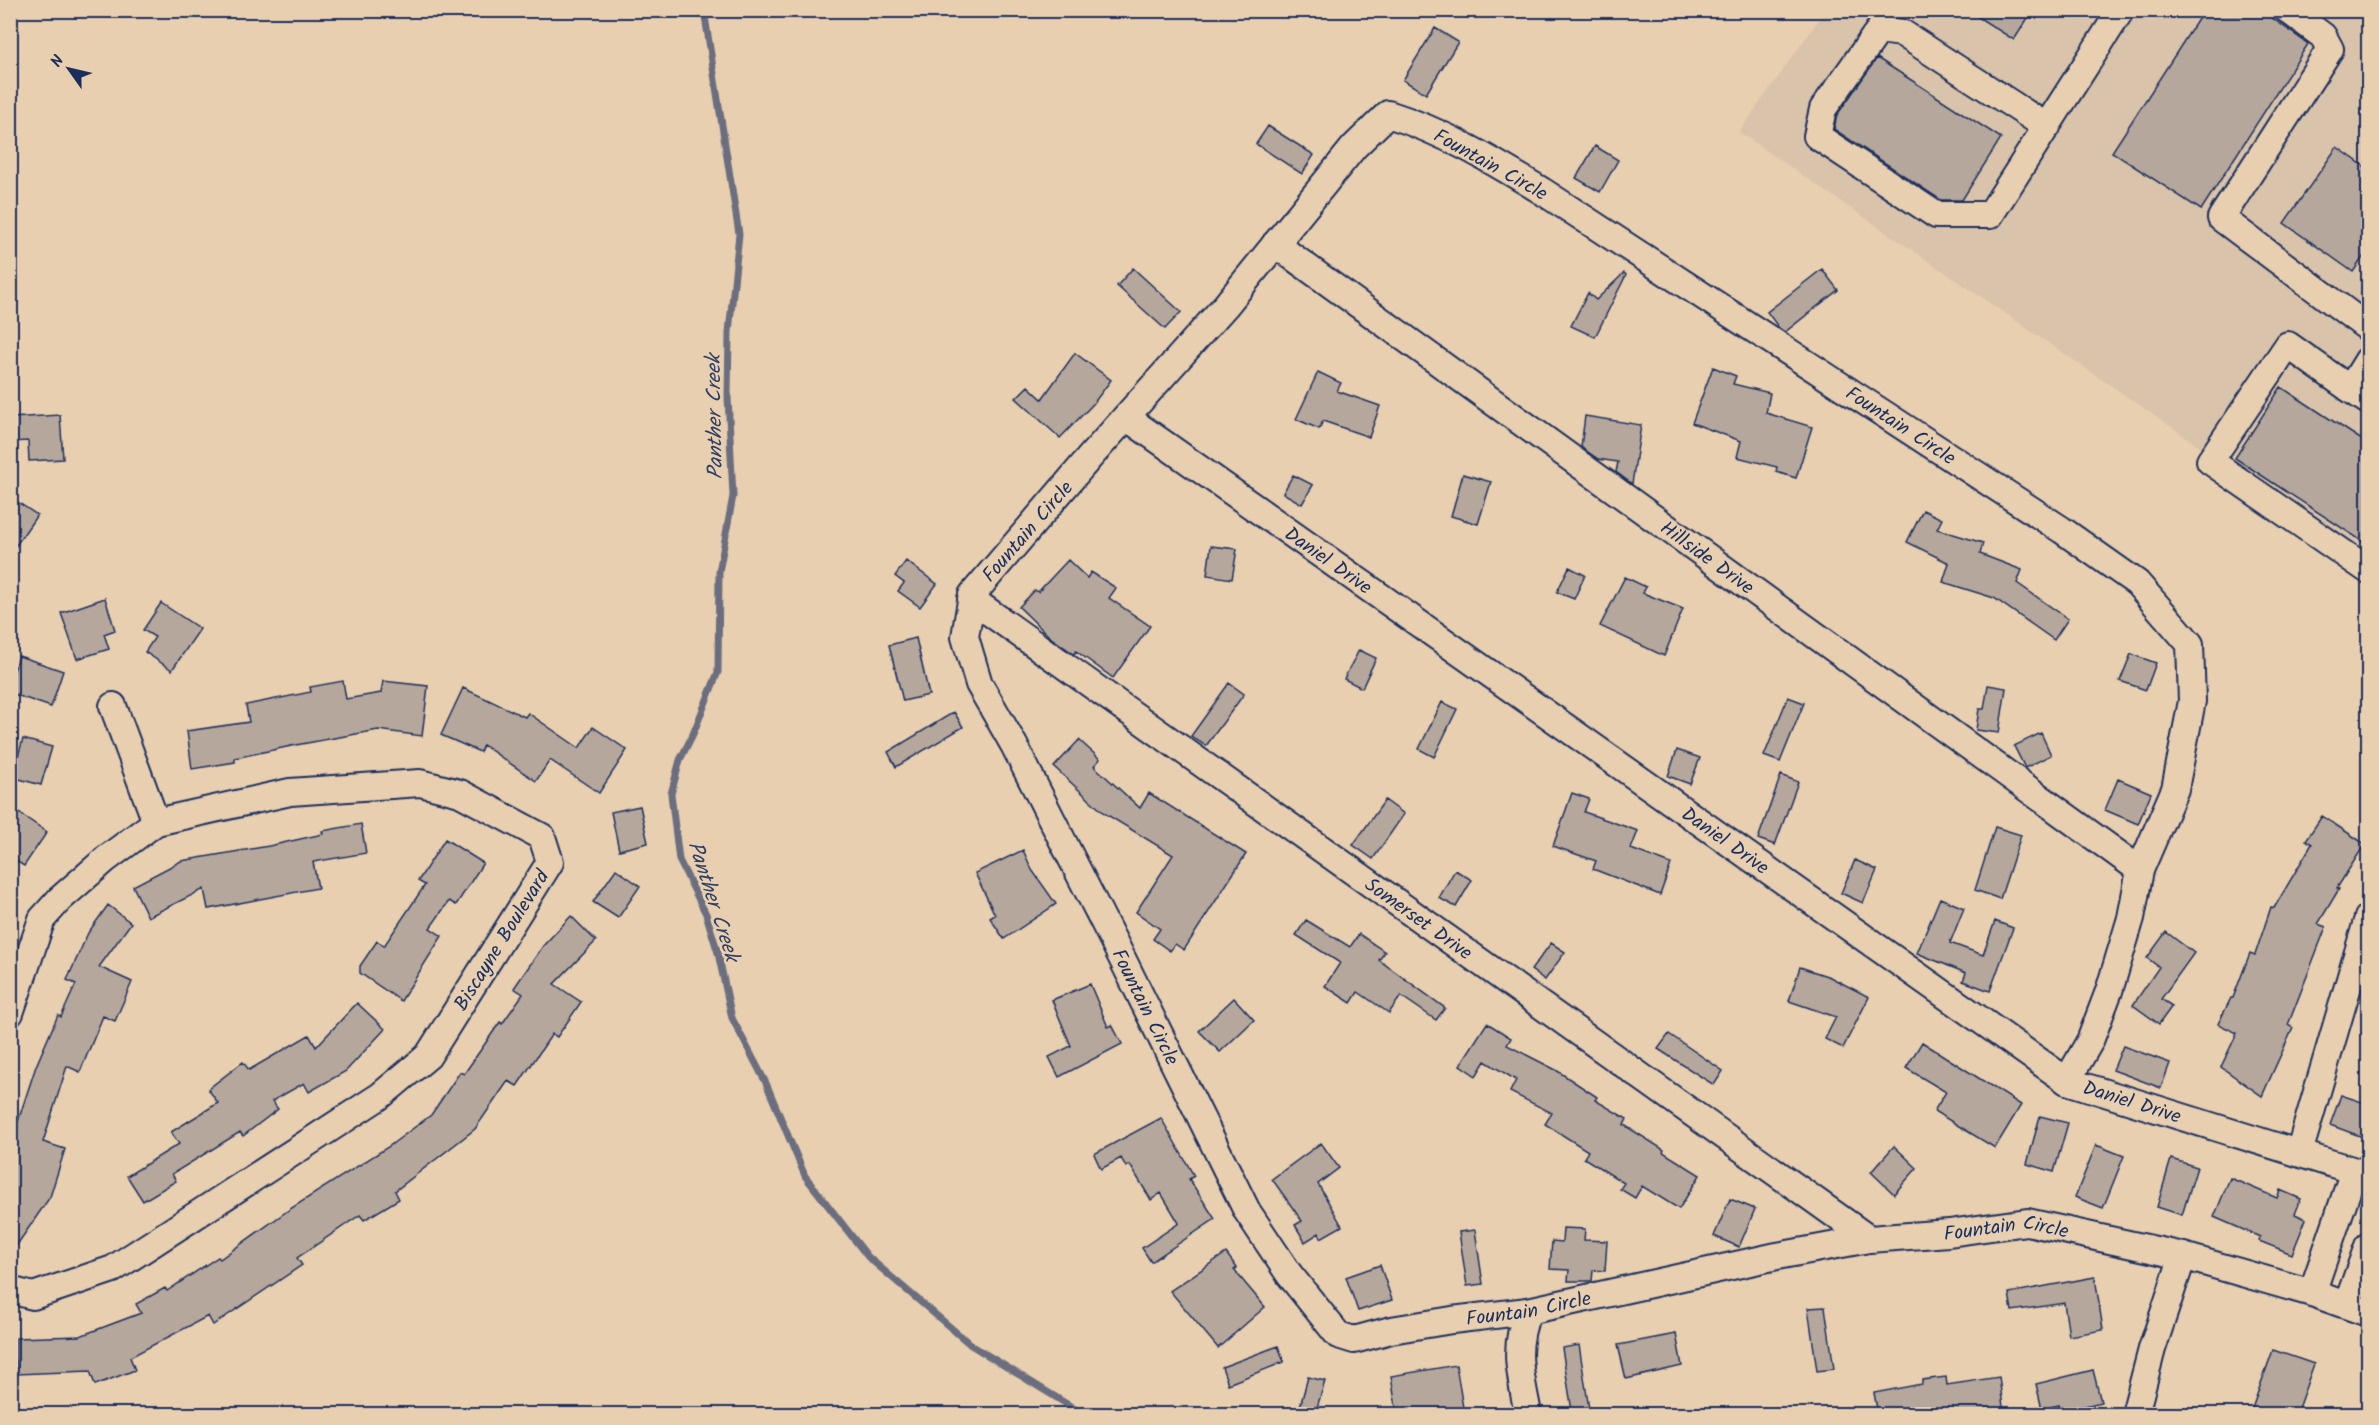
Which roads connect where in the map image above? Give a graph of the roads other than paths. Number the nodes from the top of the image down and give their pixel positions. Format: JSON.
{"nodes":[{"id":1,"x":2121,"y":10,"type":"edge"},
{"id":2,"x":2288,"y":10,"type":"edge"},
{"id":3,"x":1885,"y":20,"type":"edge"},
{"id":4,"x":2047,"y":127,"type":"junction"},
{"id":5,"x":1275,"y":244,"type":"junction"},
{"id":6,"x":2368,"y":328,"type":"edge"},
{"id":7,"x":2368,"y":360,"type":"edge"},
{"id":8,"x":2359,"y":395,"type":"edge"},
{"id":9,"x":1126,"y":417,"type":"junction"},
{"id":10,"x":2368,"y":570,"type":"edge"},
{"id":11,"x":971,"y":599,"type":"junction"},
{"id":12,"x":113,"y":706,"type":"dead end"},
{"id":13,"x":156,"y":822,"type":"junction"},
{"id":14,"x":2140,"y":870,"type":"junction"},
{"id":15,"x":2368,"y":918,"type":"edge"},
{"id":16,"x":10,"y":1013,"type":"edge"},
{"id":17,"x":2067,"y":1081,"type":"junction"},
{"id":18,"x":2299,"y":1154,"type":"junction"},
{"id":19,"x":2361,"y":1173,"type":"edge"},
{"id":20,"x":1869,"y":1239,"type":"junction"},
{"id":21,"x":2368,"y":1246,"type":"edge"},
{"id":22,"x":2183,"y":1256,"type":"junction"},
{"id":23,"x":10,"y":1290,"type":"edge"},
{"id":24,"x":2312,"y":1293,"type":"junction"},
{"id":25,"x":2358,"y":1309,"type":"edge"},
{"id":26,"x":1528,"y":1311,"type":"junction"},
{"id":27,"x":1528,"y":1414,"type":"edge"},
{"id":28,"x":2135,"y":1414,"type":"edge"}],
"edges":[{"from":1,"to":4,"type":"street"},
{"from":2,"to":6,"type":"street"},
{"from":3,"to":4,"type":"street"},
{"from":3,"to":4,"type":"street"},
{"from":5,"to":9,"type":"street","name":"Fountain Circle"},
{"from":5,"to":14,"type":"street","name":"Hillside Drive"},
{"from":5,"to":14,"type":"street","name":"Fountain Circle"},
{"from":7,"to":8,"type":"street"},
{"from":8,"to":10,"type":"street"},
{"from":9,"to":11,"type":"street","name":"Fountain Circle"},
{"from":9,"to":17,"type":"street","name":"Daniel Drive"},
{"from":11,"to":20,"type":"street","name":"Somerset Drive"},
{"from":11,"to":26,"type":"street","name":"Fountain Circle"},
{"from":12,"to":13,"type":"street"},
{"from":13,"to":16,"type":"street","name":"Biscayne Boulevard"},
{"from":13,"to":23,"type":"street","name":"Biscayne Boulevard"},
{"from":14,"to":17,"type":"street","name":"Fountain Circle"},
{"from":15,"to":18,"type":"street"},
{"from":17,"to":18,"type":"street","name":"Daniel Drive"},
{"from":18,"to":19,"type":"street","name":"Daniel Drive"},
{"from":19,"to":24,"type":"street"},
{"from":20,"to":22,"type":"street","name":"Fountain Circle"},
{"from":20,"to":26,"type":"street","name":"Fountain Circle"},
{"from":21,"to":25,"type":"street"},
{"from":22,"to":24,"type":"street","name":"Fountain Circle"},
{"from":22,"to":28,"type":"street"},
{"from":24,"to":25,"type":"street","name":"Fountain Circle"},
{"from":26,"to":27,"type":"street"}]}
